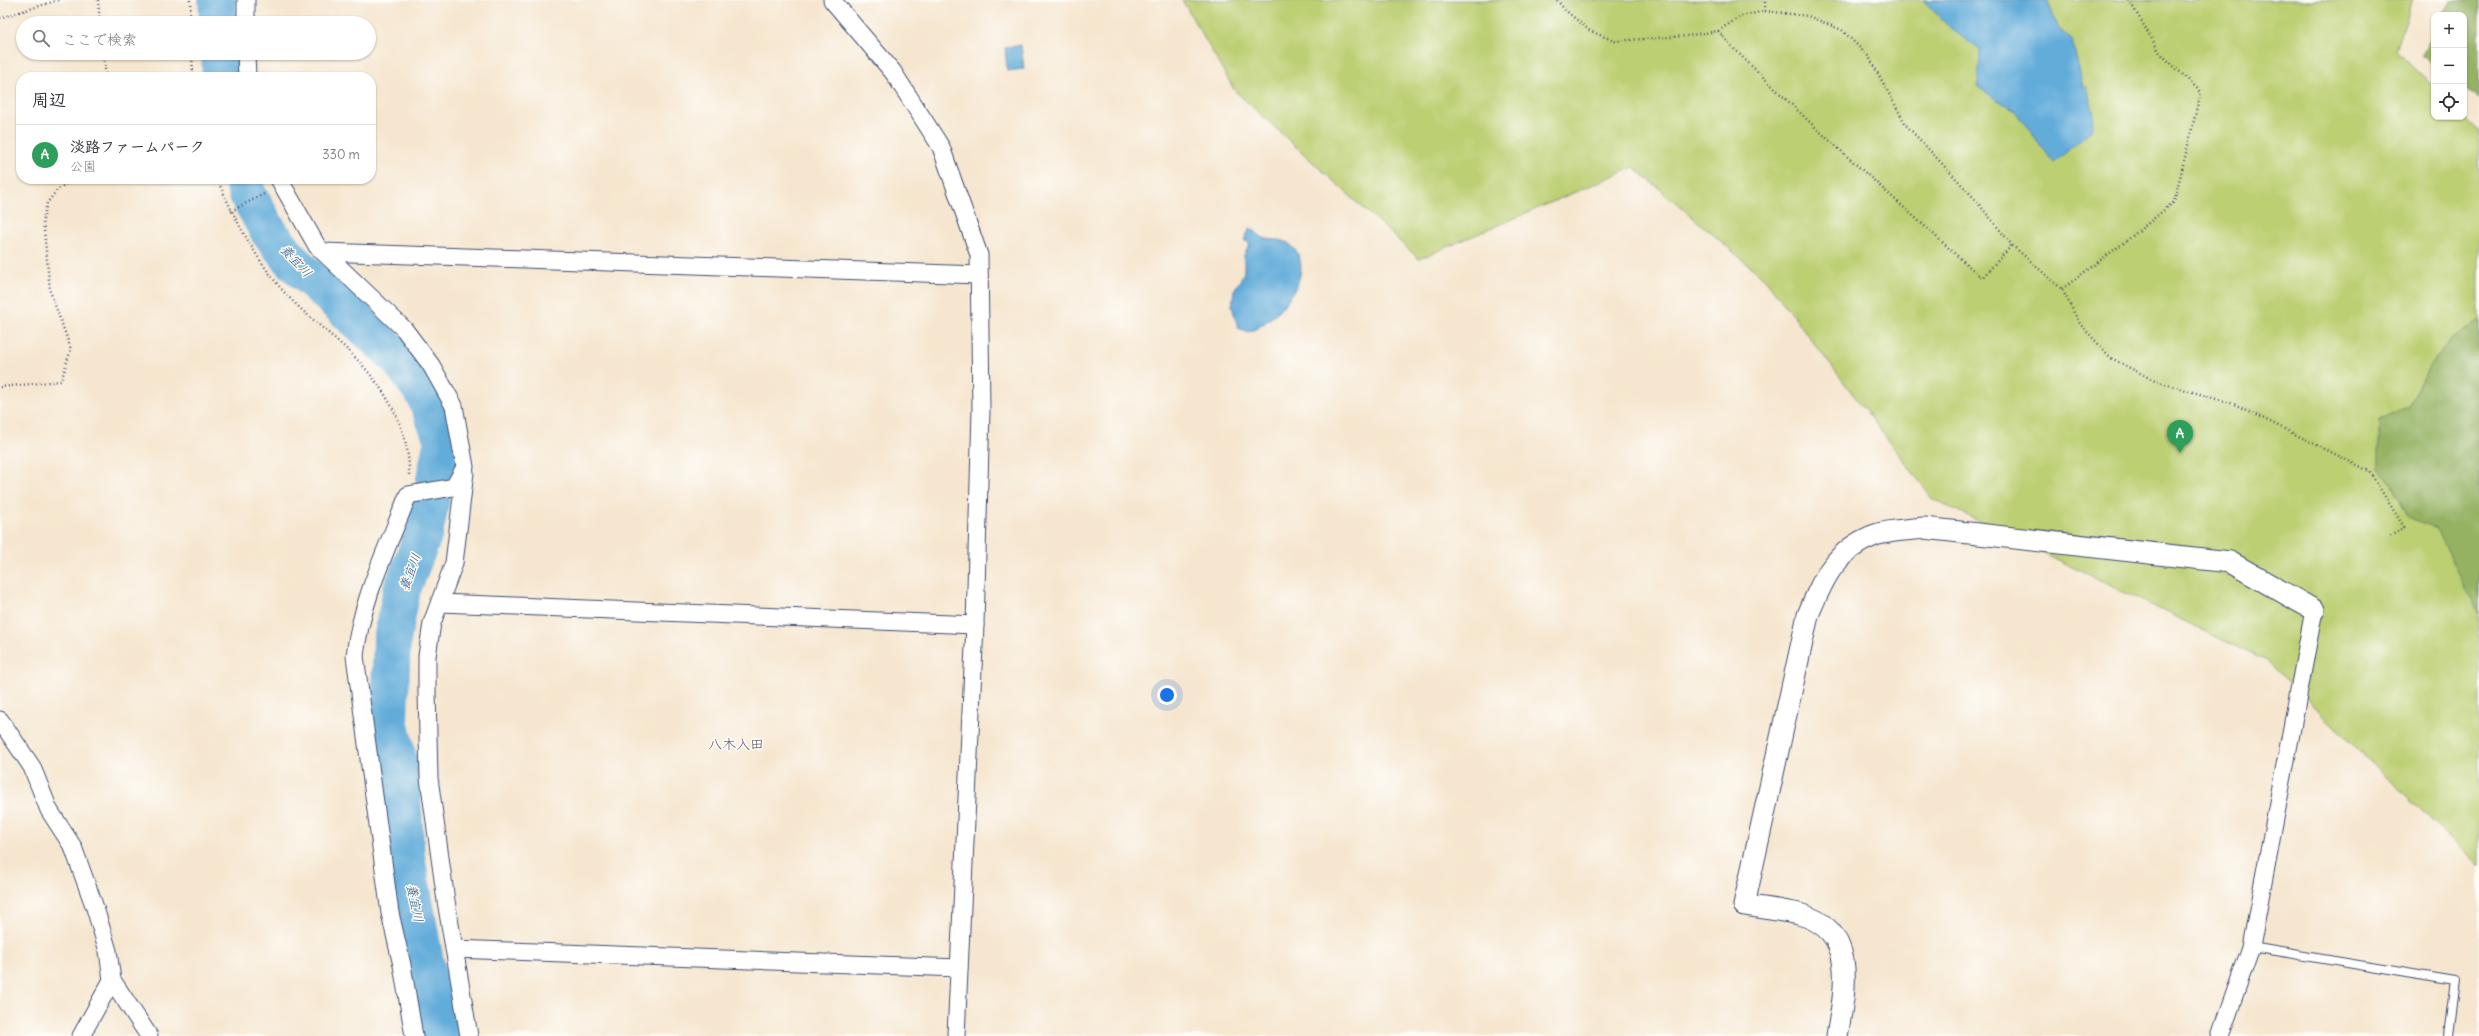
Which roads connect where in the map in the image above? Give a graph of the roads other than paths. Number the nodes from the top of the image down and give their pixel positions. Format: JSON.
{"nodes":[{"id":1,"x":246,"y":0,"type":"edge"},
{"id":2,"x":832,"y":0,"type":"edge"},
{"id":3,"x":246,"y":16,"type":"edge"},
{"id":4,"x":246,"y":60,"type":"edge"},
{"id":5,"x":247,"y":72,"type":"edge"},
{"id":6,"x":276,"y":184,"type":"edge"},
{"id":7,"x":323,"y":252,"type":"junction"},
{"id":8,"x":979,"y":275,"type":"junction"},
{"id":9,"x":466,"y":467,"type":"junction"},
{"id":10,"x":440,"y":603,"type":"junction"},
{"id":11,"x":2314,"y":610,"type":"joint"},
{"id":12,"x":974,"y":625,"type":"junction"},
{"id":13,"x":0,"y":720,"type":"edge"},
{"id":14,"x":2251,"y":946,"type":"junction"},
{"id":15,"x":454,"y":949,"type":"junction"},
{"id":16,"x":959,"y":968,"type":"junction"},
{"id":17,"x":112,"y":980,"type":"junction"},
{"id":18,"x":82,"y":1036,"type":"edge"},
{"id":19,"x":149,"y":1036,"type":"edge"},
{"id":20,"x":414,"y":1036,"type":"edge"},
{"id":21,"x":469,"y":1036,"type":"edge"},
{"id":22,"x":956,"y":1036,"type":"edge"},
{"id":23,"x":1837,"y":1036,"type":"edge"},
{"id":24,"x":2220,"y":1036,"type":"edge"},
{"id":25,"x":2448,"y":1036,"type":"edge"}],
"edges":[{"from":1,"to":3,"type":"street"},
{"from":2,"to":8,"type":"street"},
{"from":4,"to":5,"type":"street"},
{"from":6,"to":7,"type":"street"},
{"from":7,"to":8,"type":"street"},
{"from":7,"to":9,"type":"street"},
{"from":8,"to":12,"type":"street"},
{"from":9,"to":10,"type":"street"},
{"from":9,"to":20,"type":"street"},
{"from":10,"to":12,"type":"street"},
{"from":10,"to":15,"type":"street"},
{"from":11,"to":14,"type":"street"},
{"from":11,"to":23,"type":"street"},
{"from":12,"to":16,"type":"street"},
{"from":13,"to":17,"type":"street"},
{"from":14,"to":24,"type":"street"},
{"from":14,"to":25,"type":"lane"},
{"from":15,"to":16,"type":"street"},
{"from":15,"to":21,"type":"street"},
{"from":16,"to":22,"type":"street"},
{"from":17,"to":18,"type":"street"},
{"from":17,"to":19,"type":"street"}]}
